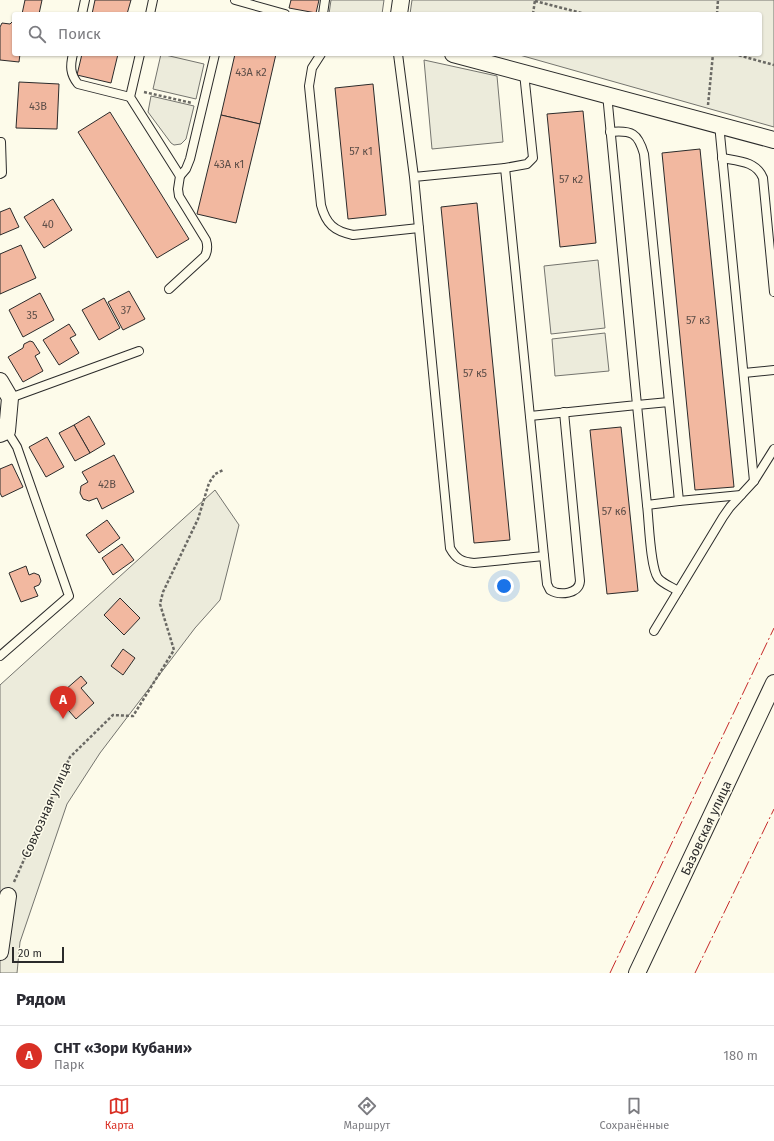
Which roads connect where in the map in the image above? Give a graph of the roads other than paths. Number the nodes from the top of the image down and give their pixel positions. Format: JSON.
{"nodes":[{"id":1,"x":85,"y":0,"type":"edge"},
{"id":2,"x":153,"y":0,"type":"edge"},
{"id":3,"x":235,"y":0,"type":"edge"},
{"id":4,"x":325,"y":0,"type":"edge"},
{"id":5,"x":401,"y":0,"type":"edge"},
{"id":6,"x":82,"y":12,"type":"edge"},
{"id":7,"x":150,"y":12,"type":"edge"},
{"id":8,"x":278,"y":12,"type":"edge"},
{"id":9,"x":323,"y":12,"type":"edge"},
{"id":10,"x":399,"y":12,"type":"edge"},
{"id":11,"x":73,"y":56,"type":"edge"},
{"id":12,"x":140,"y":56,"type":"edge"},
{"id":13,"x":215,"y":56,"type":"edge"},
{"id":14,"x":321,"y":56,"type":"edge"},
{"id":15,"x":398,"y":56,"type":"edge"},
{"id":16,"x":460,"y":56,"type":"edge"},
{"id":17,"x":524,"y":73,"type":"junction"},
{"id":18,"x":131,"y":93,"type":"junction"},
{"id":19,"x":607,"y":94,"type":"junction"},
{"id":20,"x":713,"y":123,"type":"junction"},
{"id":21,"x":610,"y":132,"type":"junction"},
{"id":22,"x":774,"y":140,"type":"edge"},
{"id":23,"x":1,"y":142,"type":"edge"},
{"id":24,"x":722,"y":158,"type":"junction"},
{"id":25,"x":505,"y":168,"type":"junction"},
{"id":26,"x":0,"y":174,"type":"edge"},
{"id":27,"x":180,"y":176,"type":"junction"},
{"id":28,"x":414,"y":177,"type":"junction"},
{"id":29,"x":419,"y":228,"type":"junction"},
{"id":30,"x":169,"y":289,"type":"dead end"},
{"id":31,"x":774,"y":292,"type":"edge"},
{"id":32,"x":138,"y":351,"type":"dead end"},
{"id":33,"x":774,"y":370,"type":"edge"},
{"id":34,"x":744,"y":373,"type":"junction"},
{"id":35,"x":0,"y":381,"type":"edge"},
{"id":36,"x":10,"y":398,"type":"junction"},
{"id":37,"x":669,"y":402,"type":"junction"},
{"id":38,"x":638,"y":405,"type":"junction"},
{"id":39,"x":564,"y":412,"type":"junction"},
{"id":40,"x":530,"y":416,"type":"junction"},
{"id":41,"x":3,"y":433,"type":"edge"},
{"id":42,"x":774,"y":448,"type":"edge"},
{"id":43,"x":754,"y":481,"type":"junction"},
{"id":44,"x":741,"y":495,"type":"junction"},
{"id":45,"x":679,"y":501,"type":"junction"},
{"id":46,"x":647,"y":504,"type":"junction"},
{"id":47,"x":544,"y":556,"type":"junction"},
{"id":48,"x":678,"y":591,"type":"junction"},
{"id":49,"x":654,"y":631,"type":"dead end"},
{"id":50,"x":0,"y":656,"type":"edge"},
{"id":51,"x":774,"y":683,"type":"edge"},
{"id":52,"x":4,"y":897,"type":"edge"},
{"id":53,"x":0,"y":952,"type":"edge"},
{"id":54,"x":637,"y":973,"type":"edge"}],
"edges":[{"from":1,"to":6,"type":"lane"},
{"from":2,"to":7,"type":"lane"},
{"from":3,"to":8,"type":"lane"},
{"from":4,"to":9,"type":"lane"},
{"from":5,"to":10,"type":"street"},
{"from":11,"to":18,"type":"lane"},
{"from":12,"to":18,"type":"lane"},
{"from":13,"to":27,"type":"lane"},
{"from":14,"to":29,"type":"lane"},
{"from":15,"to":28,"type":"lane"},
{"from":16,"to":17,"type":"street"},
{"from":17,"to":19,"type":"street"},
{"from":17,"to":25,"type":"lane"},
{"from":18,"to":27,"type":"lane"},
{"from":19,"to":20,"type":"street"},
{"from":19,"to":21,"type":"lane"},
{"from":20,"to":22,"type":"street"},
{"from":20,"to":24,"type":"lane"},
{"from":21,"to":37,"type":"lane"},
{"from":21,"to":38,"type":"lane"},
{"from":23,"to":26,"type":"lane"},
{"from":24,"to":31,"type":"lane"},
{"from":24,"to":34,"type":"lane"},
{"from":25,"to":28,"type":"lane"},
{"from":25,"to":40,"type":"lane"},
{"from":27,"to":30,"type":"lane"},
{"from":28,"to":29,"type":"lane"},
{"from":29,"to":47,"type":"lane"},
{"from":32,"to":36,"type":"lane"},
{"from":33,"to":34,"type":"lane"},
{"from":34,"to":43,"type":"lane"},
{"from":35,"to":36,"type":"street"},
{"from":36,"to":41,"type":"street"},
{"from":37,"to":38,"type":"lane"},
{"from":37,"to":45,"type":"lane"},
{"from":38,"to":39,"type":"lane"},
{"from":38,"to":46,"type":"lane"},
{"from":39,"to":40,"type":"lane"},
{"from":39,"to":47,"type":"lane"},
{"from":40,"to":47,"type":"lane"},
{"from":41,"to":50,"type":"lane"},
{"from":42,"to":43,"type":"lane"},
{"from":43,"to":44,"type":"lane"},
{"from":44,"to":45,"type":"lane"},
{"from":44,"to":48,"type":"lane"},
{"from":45,"to":46,"type":"lane"},
{"from":46,"to":48,"type":"lane"},
{"from":48,"to":49,"type":"lane"},
{"from":51,"to":54,"type":"street","name":"Базовская улица"},
{"from":52,"to":53,"type":"street"}]}
